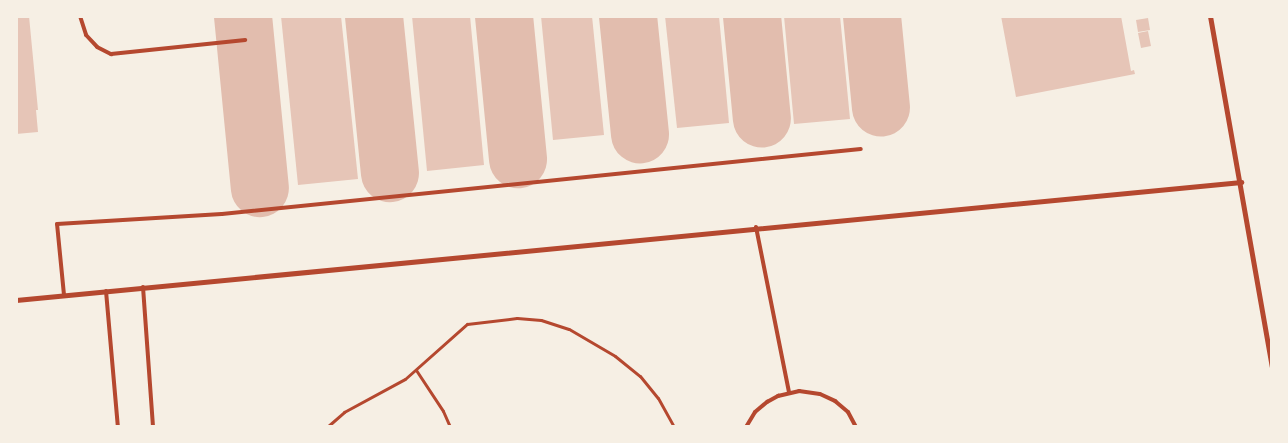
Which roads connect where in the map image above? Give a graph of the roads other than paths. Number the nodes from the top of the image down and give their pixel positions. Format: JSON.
{"nodes":[{"id":1,"x":80,"y":16,"type":"edge"},
{"id":2,"x":1210,"y":16,"type":"edge"},
{"id":3,"x":246,"y":40,"type":"dead end"},
{"id":4,"x":861,"y":149,"type":"dead end"},
{"id":5,"x":1241,"y":182,"type":"junction"},
{"id":6,"x":756,"y":227,"type":"junction"},
{"id":7,"x":143,"y":287,"type":"junction"},
{"id":8,"x":106,"y":291,"type":"junction"},
{"id":9,"x":64,"y":295,"type":"junction"},
{"id":10,"x":16,"y":300,"type":"edge"},
{"id":11,"x":1272,"y":367,"type":"edge"},
{"id":12,"x":789,"y":392,"type":"junction"},
{"id":13,"x":118,"y":427,"type":"edge"},
{"id":14,"x":153,"y":427,"type":"edge"},
{"id":15,"x":746,"y":427,"type":"edge"},
{"id":16,"x":856,"y":427,"type":"edge"}],
"edges":[{"from":1,"to":3,"type":"lane"},
{"from":2,"to":5,"type":"street"},
{"from":4,"to":9,"type":"lane"},
{"from":5,"to":6,"type":"street"},
{"from":5,"to":11,"type":"street"},
{"from":6,"to":7,"type":"street"},
{"from":6,"to":12,"type":"lane"},
{"from":7,"to":8,"type":"street"},
{"from":7,"to":14,"type":"lane"},
{"from":8,"to":9,"type":"street"},
{"from":8,"to":13,"type":"lane"},
{"from":9,"to":10,"type":"street"},
{"from":12,"to":15,"type":"lane"},
{"from":12,"to":16,"type":"lane"}]}
